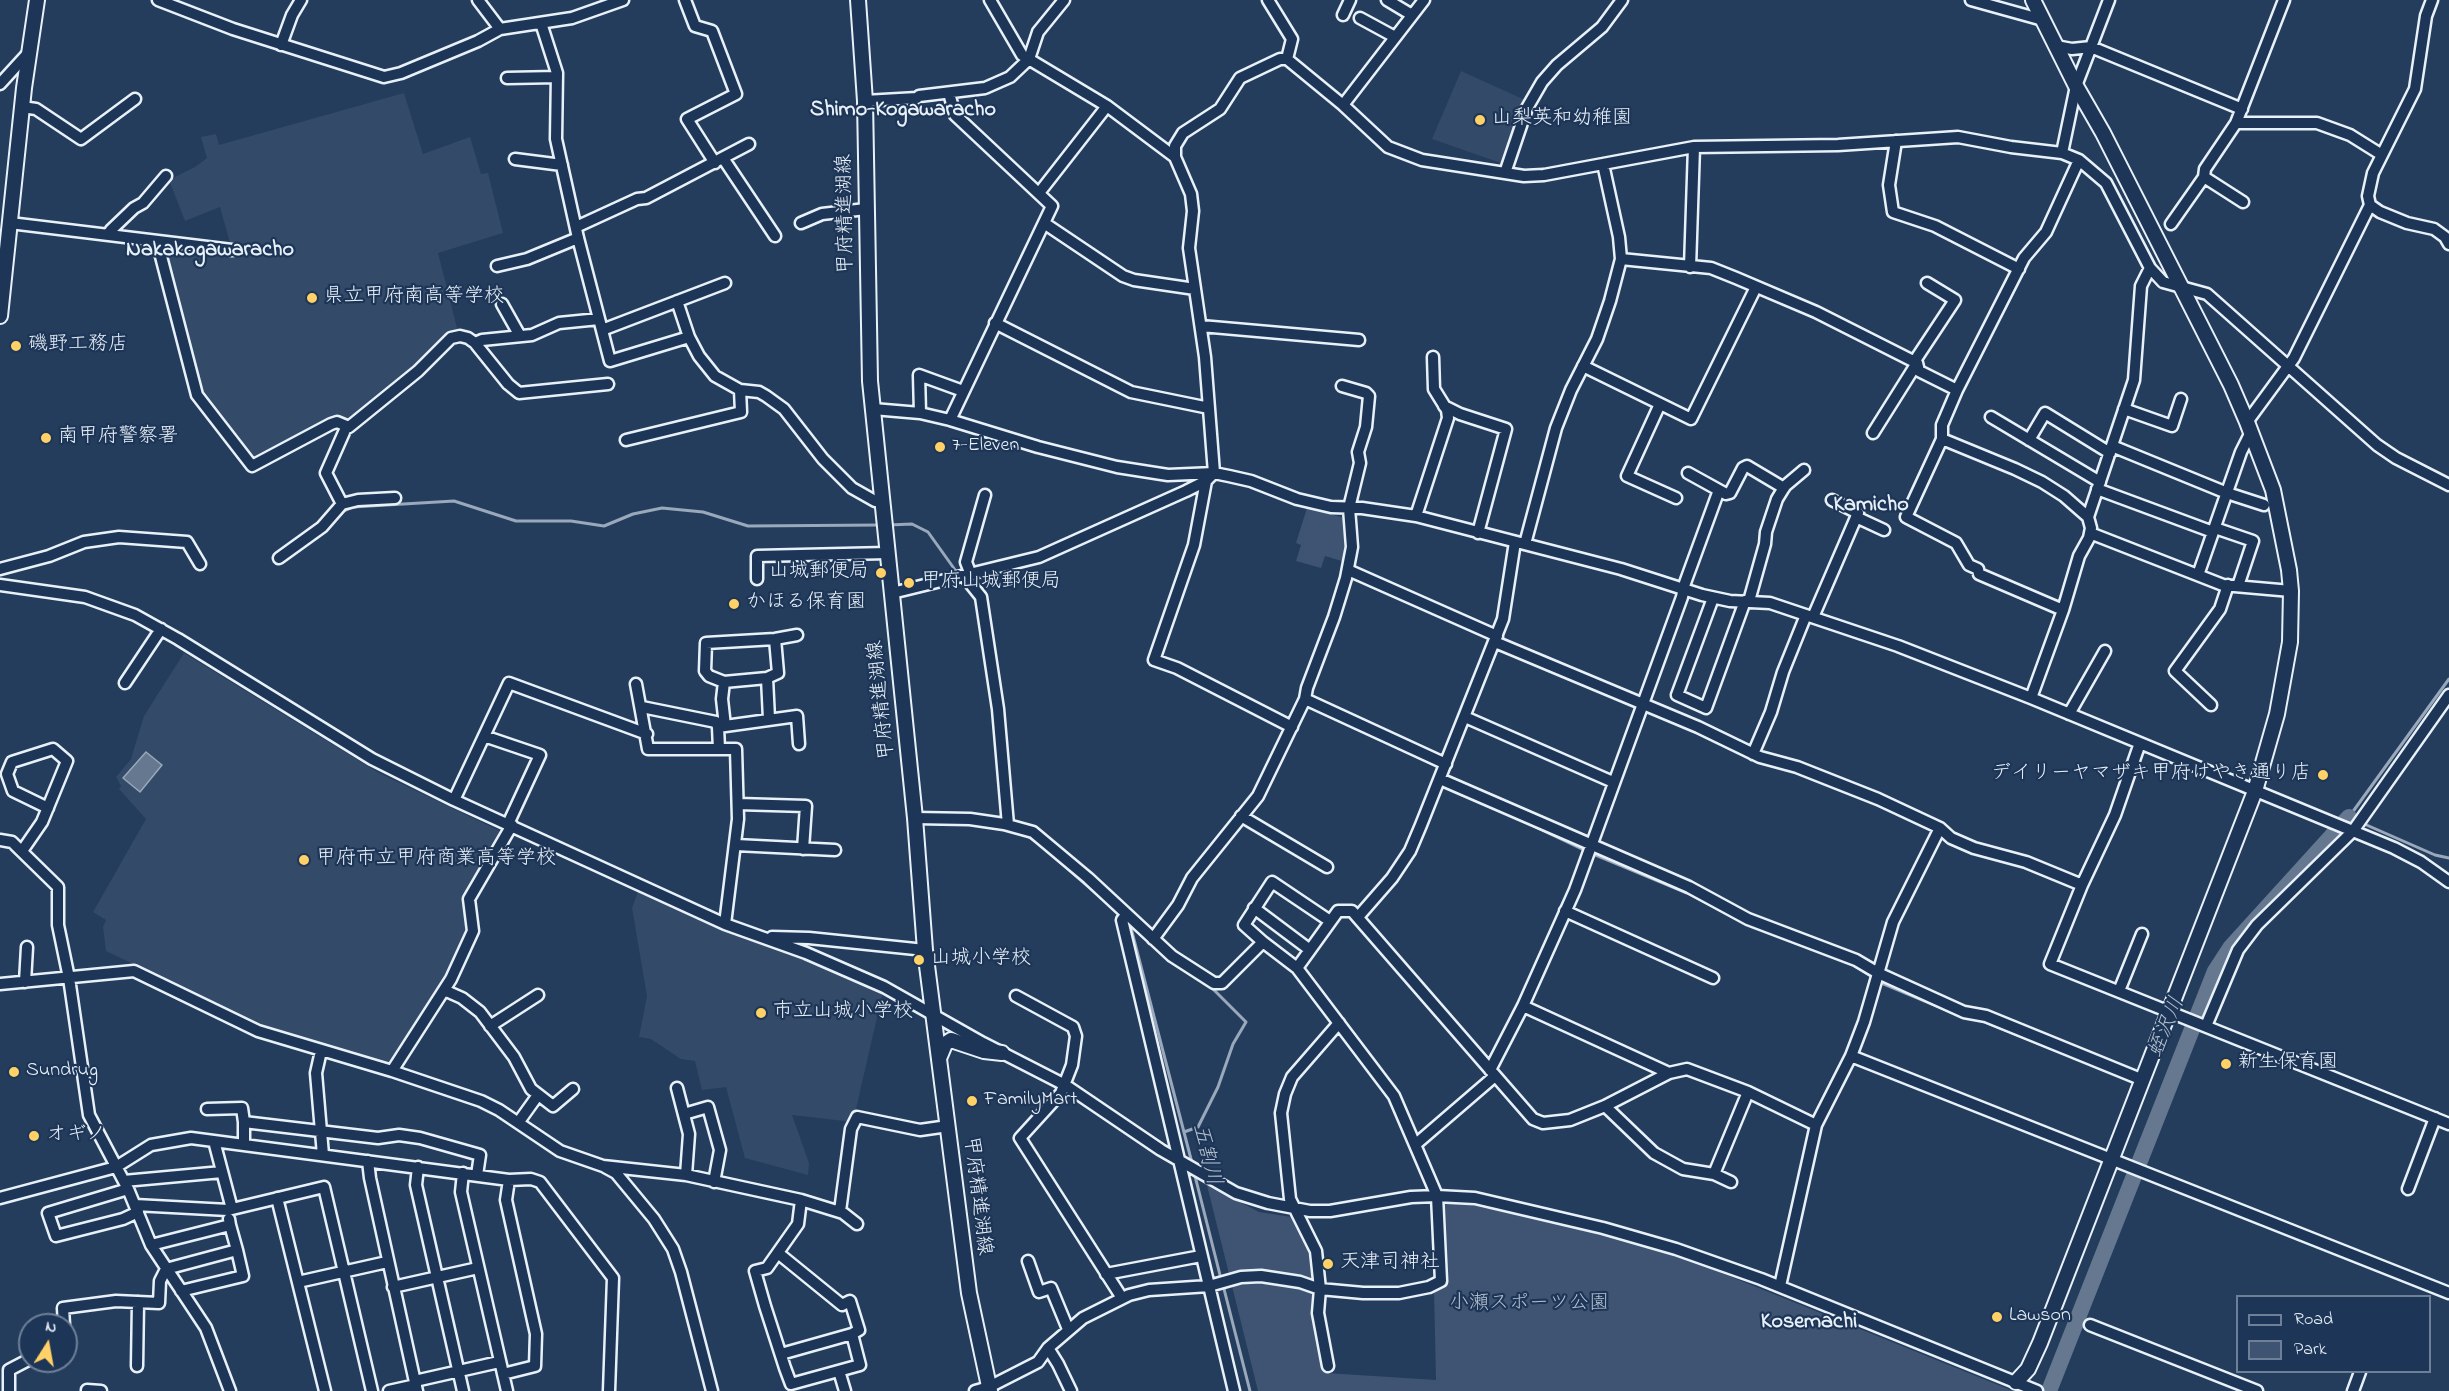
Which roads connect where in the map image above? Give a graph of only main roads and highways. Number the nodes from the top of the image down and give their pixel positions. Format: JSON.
{"nodes":[{"id":1,"x":37,"y":0,"type":"edge"},
{"id":2,"x":858,"y":0,"type":"edge"},
{"id":3,"x":2033,"y":0,"type":"edge"},
{"id":4,"x":0,"y":316,"type":"edge"},
{"id":5,"x":1002,"y":1053,"type":"road end"},
{"id":6,"x":939,"y":1056,"type":"junction"},
{"id":7,"x":2016,"y":1382,"type":"road end"},
{"id":8,"x":984,"y":1390,"type":"edge"}],
"edges":[{"from":1,"to":4,"type":"main road"},
{"from":2,"to":6,"type":"main road","name":"甲府精進湖線"},
{"from":3,"to":7,"type":"main road"},
{"from":5,"to":6,"type":"main road"},
{"from":6,"to":8,"type":"main road","name":"甲府精進湖線"}]}
